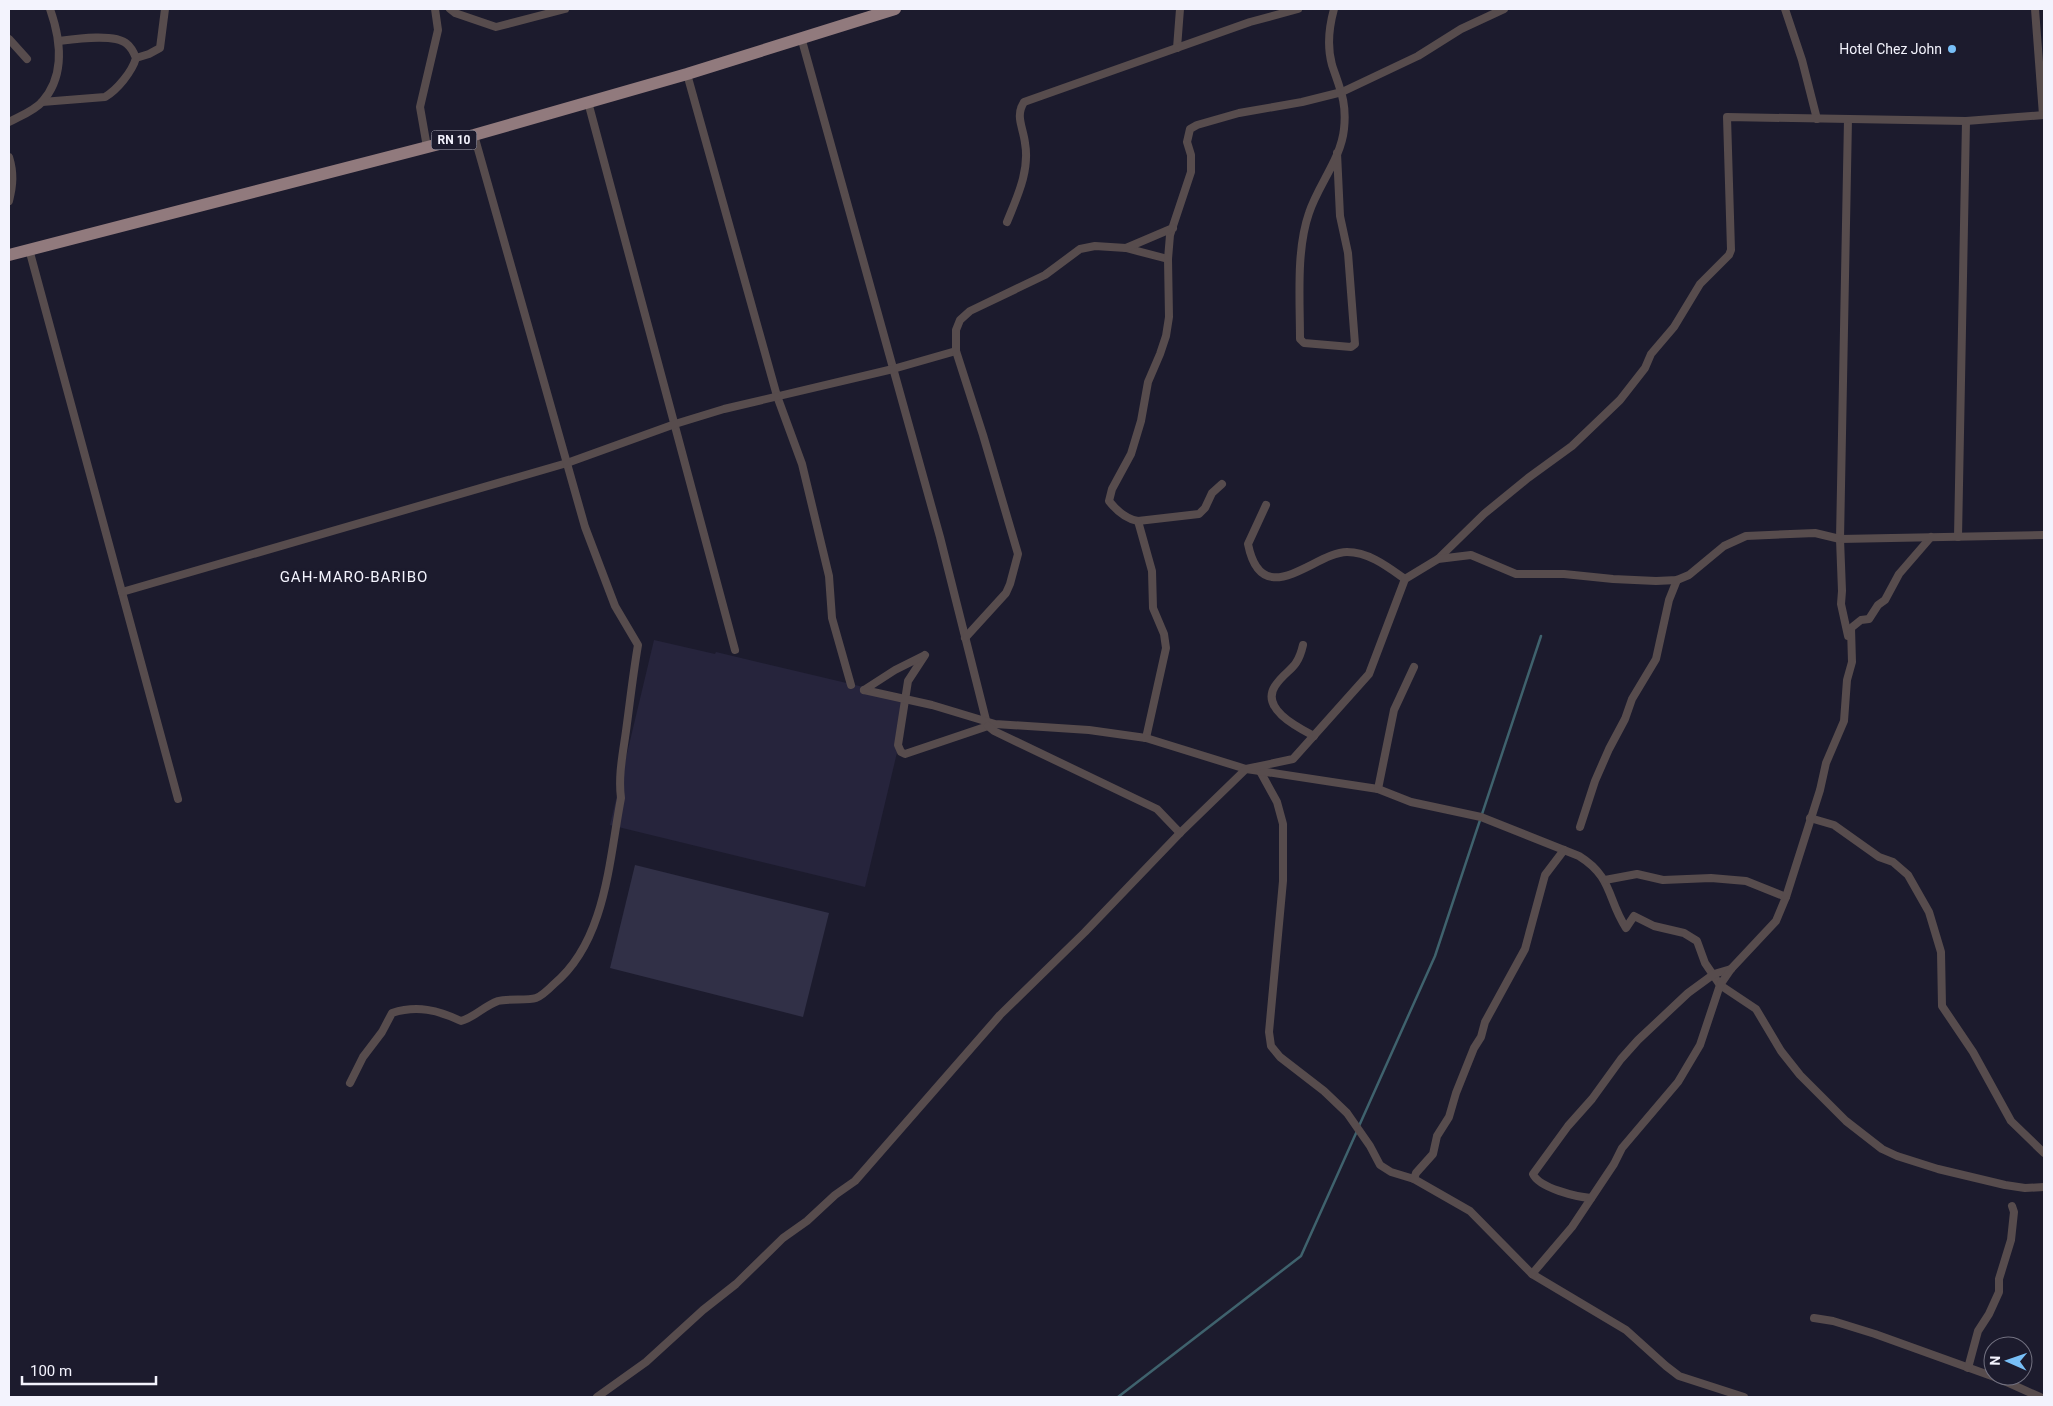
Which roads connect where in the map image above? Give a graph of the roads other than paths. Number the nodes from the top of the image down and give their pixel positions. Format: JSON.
{"nodes":[{"id":1,"x":50,"y":9,"type":"edge"},
{"id":2,"x":165,"y":9,"type":"edge"},
{"id":3,"x":435,"y":9,"type":"edge"},
{"id":4,"x":450,"y":9,"type":"edge"},
{"id":5,"x":565,"y":9,"type":"edge"},
{"id":6,"x":895,"y":9,"type":"edge"},
{"id":7,"x":1180,"y":9,"type":"edge"},
{"id":8,"x":1298,"y":9,"type":"edge"},
{"id":9,"x":1334,"y":9,"type":"edge"},
{"id":10,"x":1504,"y":9,"type":"edge"},
{"id":11,"x":1786,"y":9,"type":"edge"},
{"id":12,"x":2035,"y":9,"type":"edge"},
{"id":13,"x":802,"y":37,"type":"junction"},
{"id":14,"x":9,"y":39,"type":"edge"},
{"id":15,"x":59,"y":41,"type":"junction"},
{"id":16,"x":1177,"y":48,"type":"junction"},
{"id":17,"x":27,"y":58,"type":"dead end"},
{"id":18,"x":136,"y":58,"type":"junction"},
{"id":19,"x":687,"y":74,"type":"junction"},
{"id":20,"x":1342,"y":92,"type":"junction"},
{"id":21,"x":42,"y":102,"type":"junction"},
{"id":22,"x":588,"y":102,"type":"junction"},
{"id":23,"x":2044,"y":115,"type":"edge"},
{"id":24,"x":1817,"y":118,"type":"junction"},
{"id":25,"x":1848,"y":119,"type":"junction"},
{"id":26,"x":1966,"y":120,"type":"junction"},
{"id":27,"x":9,"y":122,"type":"edge"},
{"id":28,"x":474,"y":134,"type":"junction"},
{"id":29,"x":426,"y":147,"type":"junction"},
{"id":30,"x":1337,"y":153,"type":"junction"},
{"id":31,"x":9,"y":157,"type":"edge"},
{"id":32,"x":9,"y":201,"type":"edge"},
{"id":33,"x":1007,"y":222,"type":"dead end"},
{"id":34,"x":1173,"y":228,"type":"junction"},
{"id":35,"x":1126,"y":248,"type":"junction"},
{"id":36,"x":29,"y":249,"type":"junction"},
{"id":37,"x":9,"y":255,"type":"edge"},
{"id":38,"x":1168,"y":259,"type":"junction"},
{"id":39,"x":956,"y":351,"type":"junction"},
{"id":40,"x":893,"y":369,"type":"junction"},
{"id":41,"x":777,"y":396,"type":"junction"},
{"id":42,"x":675,"y":424,"type":"junction"},
{"id":43,"x":567,"y":463,"type":"junction"},
{"id":44,"x":1222,"y":484,"type":"dead end"},
{"id":45,"x":1266,"y":505,"type":"dead end"},
{"id":46,"x":1138,"y":521,"type":"junction"},
{"id":47,"x":2044,"y":535,"type":"edge"},
{"id":48,"x":1931,"y":537,"type":"junction"},
{"id":49,"x":1958,"y":537,"type":"junction"},
{"id":50,"x":1840,"y":539,"type":"junction"},
{"id":51,"x":1438,"y":559,"type":"junction"},
{"id":52,"x":1405,"y":579,"type":"junction"},
{"id":53,"x":1677,"y":580,"type":"junction"},
{"id":54,"x":122,"y":592,"type":"junction"},
{"id":55,"x":965,"y":638,"type":"junction"},
{"id":56,"x":1303,"y":645,"type":"dead end"},
{"id":57,"x":735,"y":650,"type":"dead end"},
{"id":58,"x":1852,"y":662,"type":"junction"},
{"id":59,"x":1414,"y":667,"type":"dead end"},
{"id":60,"x":851,"y":685,"type":"dead end"},
{"id":61,"x":906,"y":700,"type":"junction"},
{"id":62,"x":990,"y":724,"type":"junction"},
{"id":63,"x":1314,"y":736,"type":"junction"},
{"id":64,"x":1146,"y":738,"type":"junction"},
{"id":65,"x":1246,"y":769,"type":"junction"},
{"id":66,"x":1260,"y":770,"type":"junction"},
{"id":67,"x":1378,"y":789,"type":"junction"},
{"id":68,"x":178,"y":799,"type":"dead end"},
{"id":69,"x":1810,"y":818,"type":"junction"},
{"id":70,"x":1580,"y":827,"type":"dead end"},
{"id":71,"x":1180,"y":833,"type":"junction"},
{"id":72,"x":1564,"y":850,"type":"junction"},
{"id":73,"x":1605,"y":880,"type":"junction"},
{"id":74,"x":1786,"y":897,"type":"junction"},
{"id":75,"x":1731,"y":969,"type":"junction"},
{"id":76,"x":1714,"y":974,"type":"junction"},
{"id":77,"x":1720,"y":985,"type":"junction"},
{"id":78,"x":350,"y":1083,"type":"dead end"},
{"id":79,"x":2044,"y":1153,"type":"edge"},
{"id":80,"x":1414,"y":1179,"type":"junction"},
{"id":81,"x":2044,"y":1187,"type":"edge"},
{"id":82,"x":1591,"y":1198,"type":"junction"},
{"id":83,"x":2012,"y":1206,"type":"dead end"},
{"id":84,"x":1532,"y":1274,"type":"junction"},
{"id":85,"x":1814,"y":1318,"type":"dead end"},
{"id":86,"x":1968,"y":1368,"type":"junction"},
{"id":87,"x":597,"y":1397,"type":"edge"},
{"id":88,"x":1744,"y":1397,"type":"edge"},
{"id":89,"x":2040,"y":1397,"type":"edge"}],
"edges":[{"from":1,"to":15,"type":"street"},
{"from":2,"to":18,"type":"street"},
{"from":3,"to":29,"type":"street"},
{"from":4,"to":5,"type":"street"},
{"from":6,"to":13,"type":"main road","number":"RN 10"},
{"from":7,"to":16,"type":"street"},
{"from":8,"to":16,"type":"street"},
{"from":9,"to":20,"type":"street"},
{"from":10,"to":20,"type":"street"},
{"from":11,"to":24,"type":"street"},
{"from":12,"to":23,"type":"street"},
{"from":13,"to":19,"type":"main road","number":"RN 10"},
{"from":13,"to":40,"type":"street"},
{"from":14,"to":17,"type":"street"},
{"from":15,"to":18,"type":"street"},
{"from":15,"to":21,"type":"street"},
{"from":16,"to":33,"type":"street"},
{"from":18,"to":21,"type":"street"},
{"from":19,"to":22,"type":"main road","number":"RN 10"},
{"from":19,"to":41,"type":"street"},
{"from":20,"to":30,"type":"street"},
{"from":20,"to":34,"type":"street"},
{"from":21,"to":27,"type":"street"},
{"from":22,"to":28,"type":"main road","number":"RN 10"},
{"from":22,"to":42,"type":"street"},
{"from":23,"to":26,"type":"street"},
{"from":24,"to":25,"type":"street"},
{"from":24,"to":51,"type":"street"},
{"from":25,"to":26,"type":"street"},
{"from":25,"to":50,"type":"street"},
{"from":26,"to":49,"type":"street"},
{"from":28,"to":29,"type":"main road","number":"RN 10"},
{"from":28,"to":43,"type":"street"},
{"from":29,"to":36,"type":"main road","number":"RN 10"},
{"from":30,"to":30,"type":"street"},
{"from":31,"to":32,"type":"street"},
{"from":34,"to":35,"type":"street"},
{"from":34,"to":38,"type":"street"},
{"from":35,"to":38,"type":"street"},
{"from":35,"to":39,"type":"street"},
{"from":36,"to":37,"type":"main road","number":"RN 10"},
{"from":36,"to":54,"type":"street"},
{"from":38,"to":46,"type":"street"},
{"from":39,"to":40,"type":"street"},
{"from":39,"to":55,"type":"street"},
{"from":40,"to":41,"type":"street"},
{"from":40,"to":55,"type":"street"},
{"from":41,"to":42,"type":"street"},
{"from":41,"to":60,"type":"street"},
{"from":42,"to":43,"type":"street"},
{"from":42,"to":57,"type":"street"},
{"from":43,"to":54,"type":"street"},
{"from":43,"to":78,"type":"street"},
{"from":44,"to":46,"type":"street"},
{"from":45,"to":52,"type":"street"},
{"from":46,"to":64,"type":"street"},
{"from":47,"to":49,"type":"street"},
{"from":48,"to":49,"type":"street"},
{"from":48,"to":50,"type":"street"},
{"from":48,"to":58,"type":"street"},
{"from":50,"to":53,"type":"street"},
{"from":50,"to":58,"type":"street"},
{"from":51,"to":52,"type":"street"},
{"from":51,"to":53,"type":"street"},
{"from":52,"to":63,"type":"street"},
{"from":53,"to":70,"type":"street"},
{"from":54,"to":68,"type":"street"},
{"from":55,"to":62,"type":"street"},
{"from":56,"to":63,"type":"street"},
{"from":58,"to":69,"type":"street"},
{"from":59,"to":67,"type":"street"},
{"from":61,"to":61,"type":"street"},
{"from":61,"to":62,"type":"street"},
{"from":61,"to":62,"type":"street"},
{"from":62,"to":64,"type":"street"},
{"from":62,"to":71,"type":"street"},
{"from":63,"to":65,"type":"street"},
{"from":64,"to":65,"type":"street"},
{"from":65,"to":66,"type":"street"},
{"from":65,"to":71,"type":"street"},
{"from":66,"to":67,"type":"street"},
{"from":66,"to":80,"type":"street"},
{"from":67,"to":72,"type":"street"},
{"from":69,"to":74,"type":"street"},
{"from":69,"to":79,"type":"street"},
{"from":71,"to":87,"type":"street"},
{"from":72,"to":73,"type":"street"},
{"from":72,"to":80,"type":"street"},
{"from":73,"to":74,"type":"street"},
{"from":73,"to":76,"type":"street"},
{"from":74,"to":75,"type":"street"},
{"from":75,"to":76,"type":"street"},
{"from":75,"to":77,"type":"street"},
{"from":76,"to":77,"type":"street"},
{"from":76,"to":82,"type":"street"},
{"from":77,"to":81,"type":"street"},
{"from":77,"to":82,"type":"street"},
{"from":80,"to":84,"type":"street"},
{"from":82,"to":84,"type":"street"},
{"from":83,"to":86,"type":"street"},
{"from":84,"to":88,"type":"street"},
{"from":85,"to":86,"type":"street"},
{"from":86,"to":89,"type":"street"}]}
